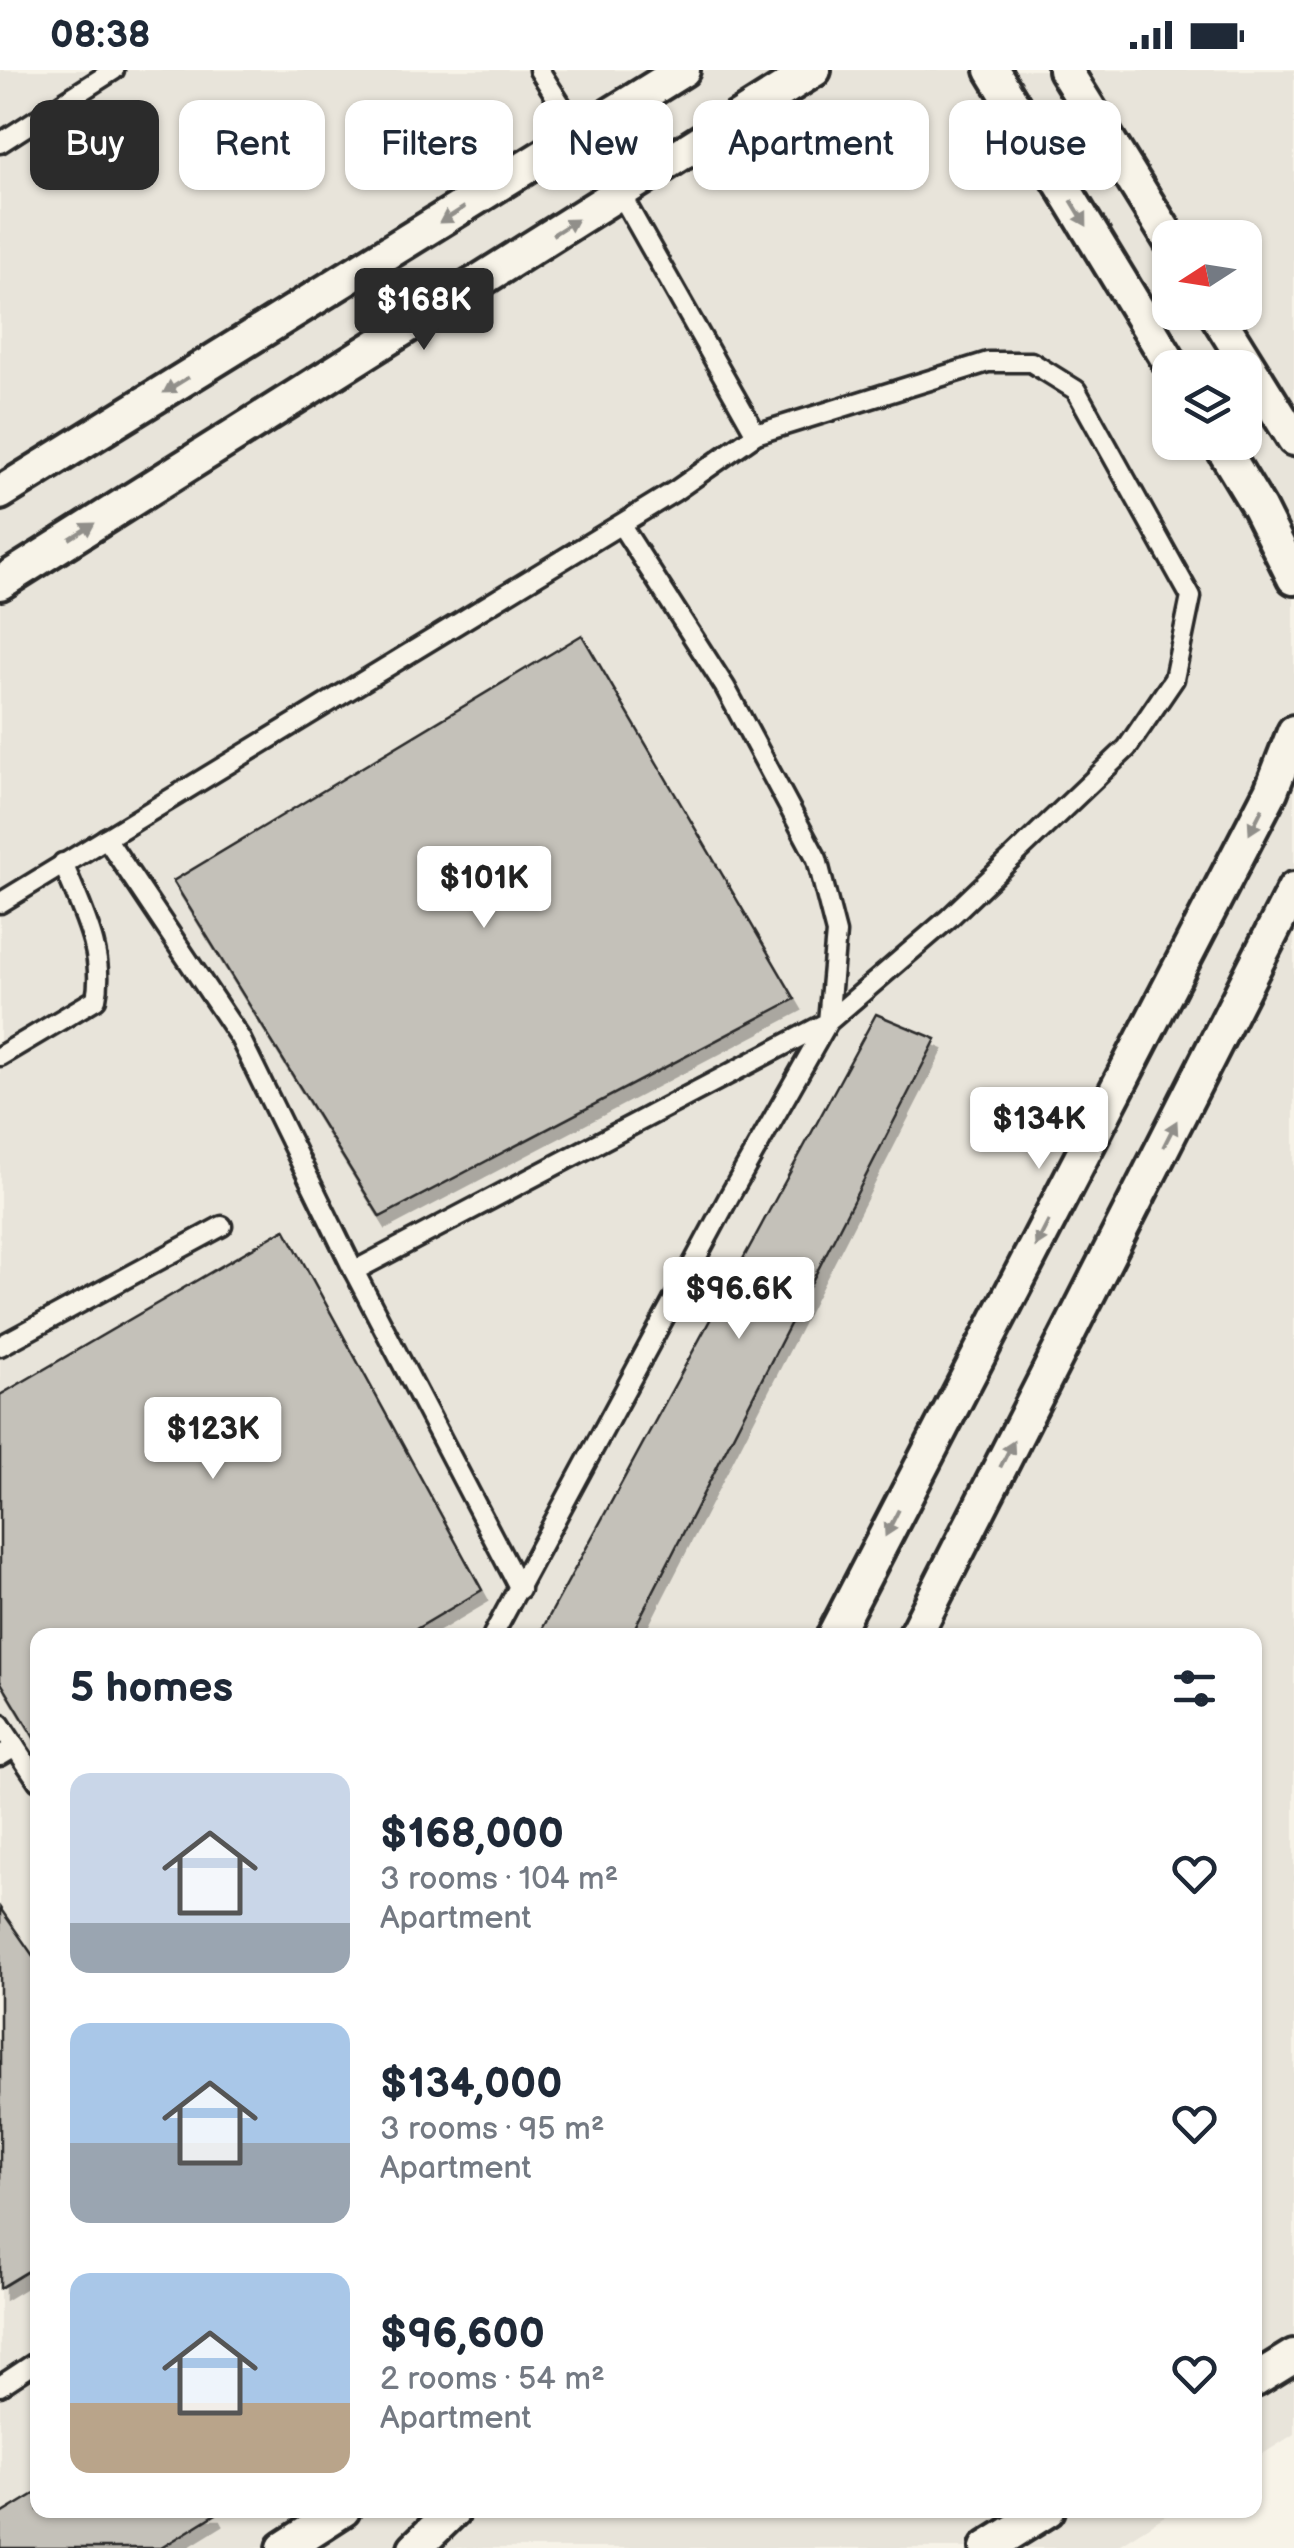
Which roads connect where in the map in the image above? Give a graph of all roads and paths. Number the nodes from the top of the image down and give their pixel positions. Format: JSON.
{"nodes":[{"id":1,"x":114,"y":70,"type":"edge"},
{"id":2,"x":539,"y":70,"type":"edge"},
{"id":3,"x":683,"y":70,"type":"edge"},
{"id":4,"x":814,"y":70,"type":"edge"},
{"id":5,"x":992,"y":70,"type":"edge"},
{"id":6,"x":1064,"y":70,"type":"edge"},
{"id":7,"x":559,"y":100,"type":"edge"},
{"id":8,"x":636,"y":100,"type":"edge"},
{"id":9,"x":0,"y":143,"type":"edge"},
{"id":10,"x":533,"y":164,"type":"edge"},
{"id":11,"x":620,"y":192,"type":"junction"},
{"id":12,"x":1158,"y":220,"type":"edge"},
{"id":13,"x":1226,"y":330,"type":"edge"},
{"id":14,"x":1162,"y":350,"type":"edge"},
{"id":15,"x":756,"y":434,"type":"junction"},
{"id":16,"x":1294,"y":439,"type":"edge"},
{"id":17,"x":1230,"y":460,"type":"edge"},
{"id":18,"x":0,"y":494,"type":"edge"},
{"id":19,"x":621,"y":524,"type":"junction"},
{"id":20,"x":1294,"y":578,"type":"edge"},
{"id":21,"x":0,"y":583,"type":"edge"},
{"id":22,"x":1294,"y":732,"type":"edge"},
{"id":23,"x":106,"y":838,"type":"junction"},
{"id":24,"x":64,"y":864,"type":"junction"},
{"id":25,"x":1294,"y":889,"type":"edge"},
{"id":26,"x":0,"y":903,"type":"edge"},
{"id":27,"x":828,"y":1022,"type":"junction"},
{"id":28,"x":0,"y":1056,"type":"edge"},
{"id":29,"x":222,"y":1226,"type":"dead end"},
{"id":30,"x":354,"y":1271,"type":"junction"},
{"id":31,"x":0,"y":1346,"type":"edge"},
{"id":32,"x":520,"y":1589,"type":"junction"},
{"id":33,"x":497,"y":1628,"type":"edge"},
{"id":34,"x":838,"y":1628,"type":"edge"},
{"id":35,"x":919,"y":1628,"type":"edge"},
{"id":36,"x":0,"y":1724,"type":"edge"},
{"id":37,"x":7,"y":1752,"type":"edge"},
{"id":38,"x":30,"y":1774,"type":"edge"},
{"id":39,"x":1294,"y":2356,"type":"edge"},
{"id":40,"x":30,"y":2365,"type":"edge"},
{"id":41,"x":1262,"y":2376,"type":"edge"},
{"id":42,"x":0,"y":2386,"type":"edge"},
{"id":43,"x":331,"y":2518,"type":"edge"},
{"id":44,"x":446,"y":2518,"type":"edge"},
{"id":45,"x":1035,"y":2518,"type":"edge"},
{"id":46,"x":284,"y":2548,"type":"edge"},
{"id":47,"x":415,"y":2548,"type":"edge"},
{"id":48,"x":988,"y":2548,"type":"edge"}],
"edges":[{"from":1,"to":9,"type":"lane"},
{"from":2,"to":7,"type":"lane"},
{"from":3,"to":8,"type":"street"},
{"from":4,"to":11,"type":"street"},
{"from":5,"to":14,"type":"street","one_way":true},
{"from":6,"to":12,"type":"street"},
{"from":10,"to":18,"type":"street","one_way":true},
{"from":11,"to":15,"type":"lane"},
{"from":21,"to":11,"type":"street","one_way":true},
{"from":13,"to":16,"type":"street"},
{"from":15,"to":19,"type":"lane"},
{"from":15,"to":27,"type":"lane"},
{"from":17,"to":20,"type":"street"},
{"from":19,"to":23,"type":"lane"},
{"from":19,"to":27,"type":"lane"},
{"from":22,"to":34,"type":"street","one_way":true},
{"from":23,"to":24,"type":"lane"},
{"from":23,"to":30,"type":"lane"},
{"from":24,"to":26,"type":"lane"},
{"from":24,"to":28,"type":"lane"},
{"from":35,"to":25,"type":"street","one_way":true},
{"from":27,"to":30,"type":"lane"},
{"from":27,"to":32,"type":"lane"},
{"from":29,"to":31,"type":"lane"},
{"from":30,"to":32,"type":"lane"},
{"from":32,"to":33,"type":"lane"},
{"from":36,"to":37,"type":"lane"},
{"from":37,"to":38,"type":"lane"},
{"from":39,"to":41,"type":"street"},
{"from":40,"to":42,"type":"lane"},
{"from":43,"to":46,"type":"street"},
{"from":44,"to":47,"type":"street"},
{"from":45,"to":48,"type":"street"}]}
